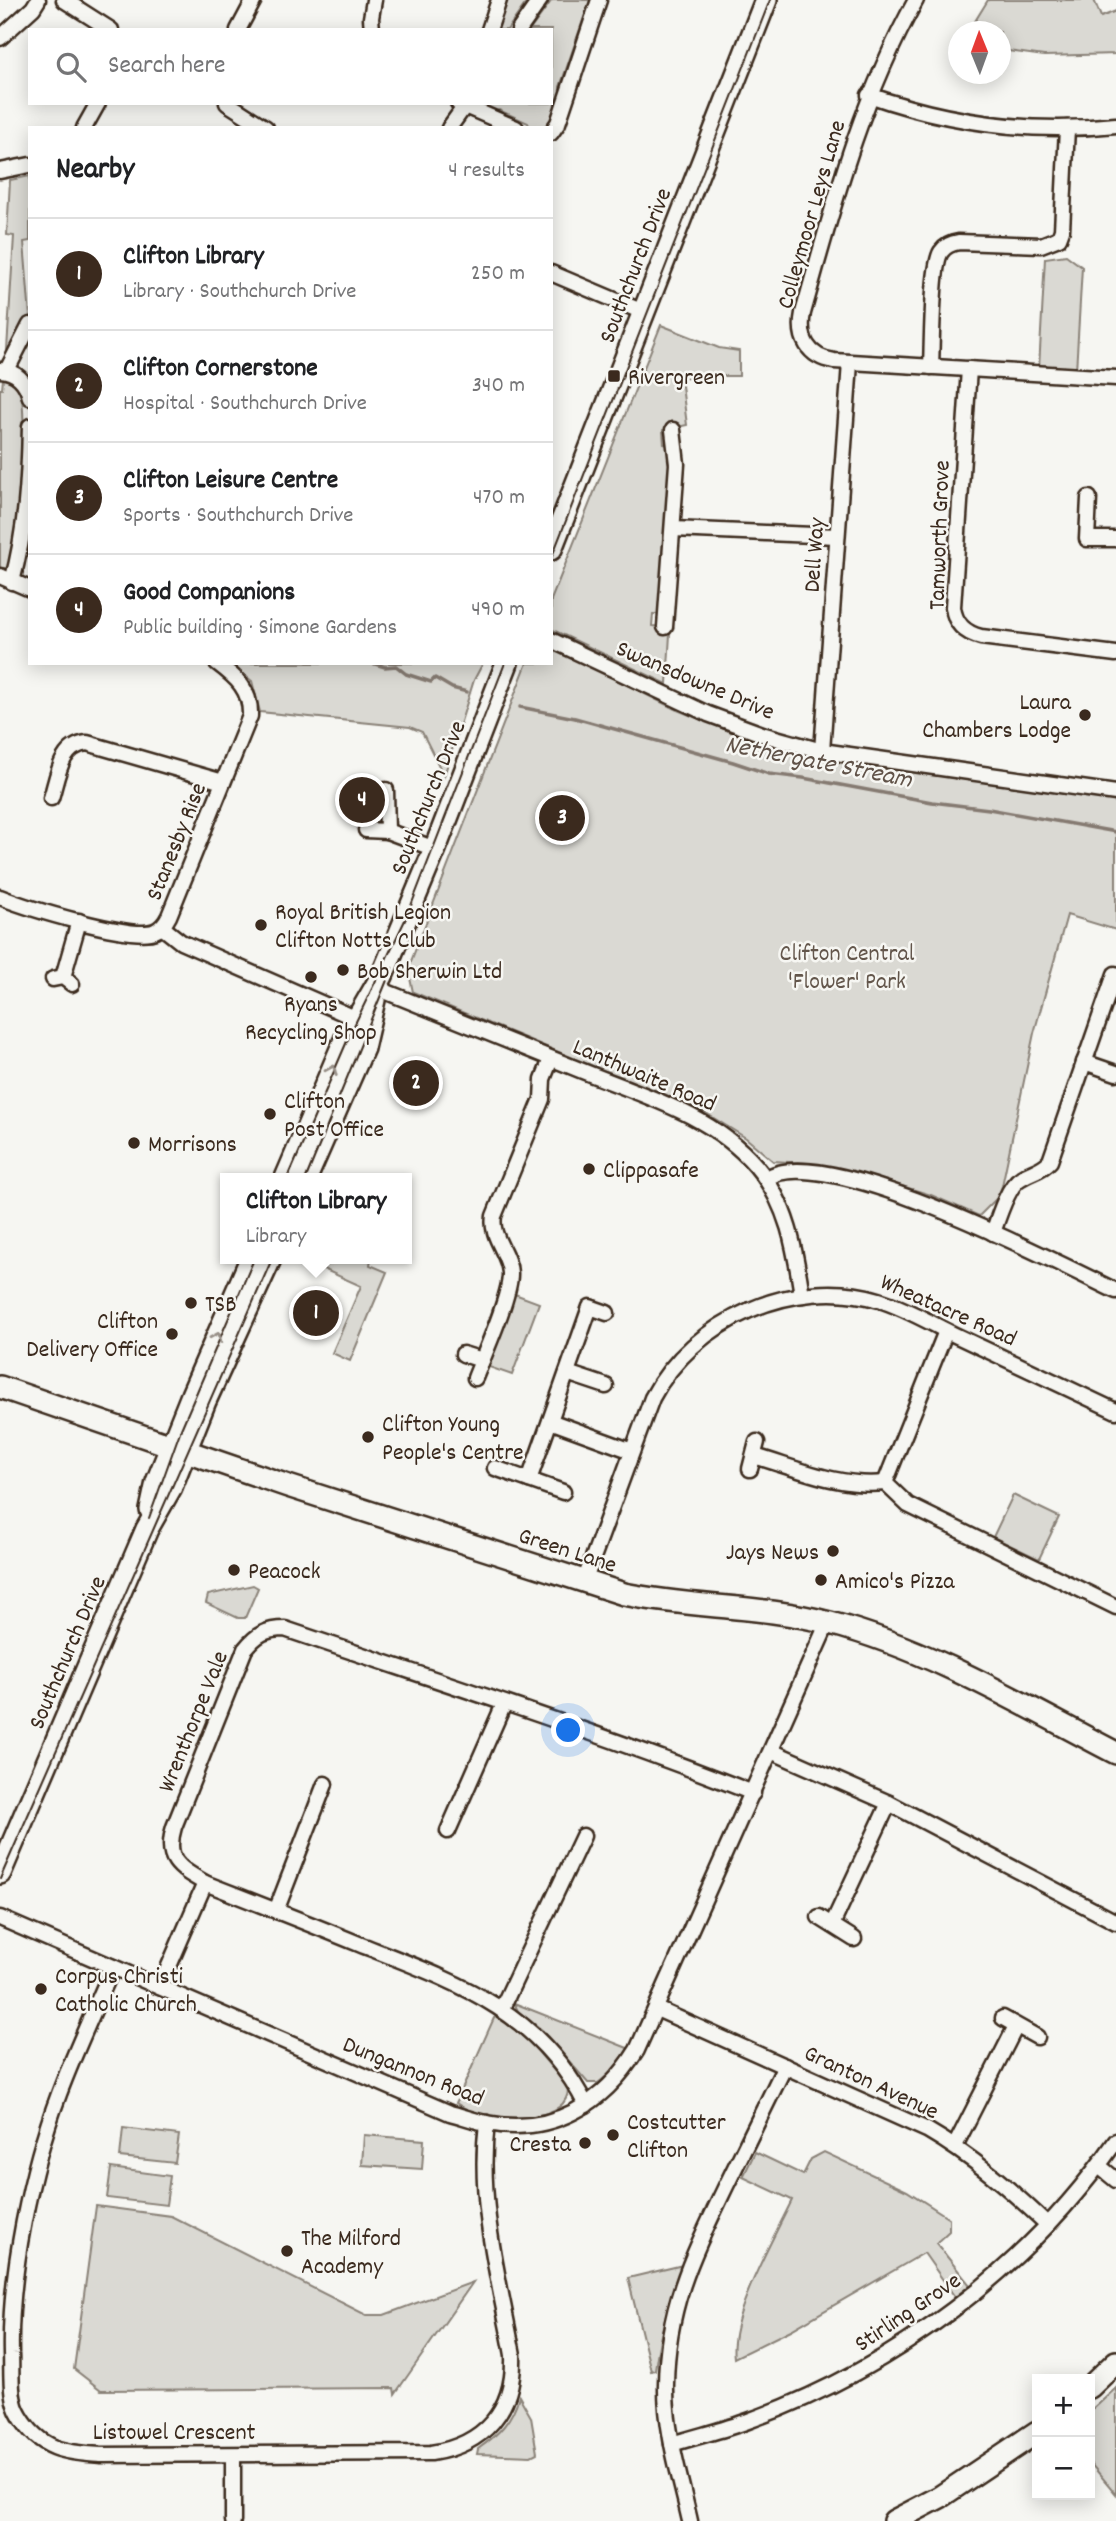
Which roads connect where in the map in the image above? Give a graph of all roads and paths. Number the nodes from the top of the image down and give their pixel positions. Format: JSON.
{"nodes":[{"id":1,"x":38,"y":0,"type":"edge"},
{"id":2,"x":64,"y":0,"type":"edge"},
{"id":3,"x":254,"y":0,"type":"edge"},
{"id":4,"x":374,"y":0,"type":"edge"},
{"id":5,"x":499,"y":0,"type":"edge"},
{"id":6,"x":540,"y":0,"type":"edge"},
{"id":7,"x":599,"y":0,"type":"edge"},
{"id":8,"x":766,"y":0,"type":"edge"},
{"id":9,"x":916,"y":0,"type":"edge"},
{"id":10,"x":108,"y":28,"type":"edge"},
{"id":11,"x":240,"y":28,"type":"edge"},
{"id":12,"x":372,"y":28,"type":"edge"},
{"id":13,"x":490,"y":28,"type":"edge"},
{"id":14,"x":520,"y":28,"type":"edge"},
{"id":15,"x":0,"y":38,"type":"edge"},
{"id":16,"x":869,"y":95,"type":"junction"},
{"id":17,"x":97,"y":105,"type":"edge"},
{"id":18,"x":230,"y":105,"type":"edge"},
{"id":19,"x":462,"y":105,"type":"edge"},
{"id":20,"x":465,"y":105,"type":"edge"},
{"id":21,"x":1116,"y":125,"type":"edge"},
{"id":22,"x":85,"y":126,"type":"edge"},
{"id":23,"x":263,"y":126,"type":"edge"},
{"id":24,"x":450,"y":126,"type":"edge"},
{"id":25,"x":512,"y":126,"type":"edge"},
{"id":26,"x":1067,"y":128,"type":"junction"},
{"id":27,"x":553,"y":131,"type":"edge"},
{"id":28,"x":28,"y":165,"type":"edge"},
{"id":29,"x":0,"y":171,"type":"edge"},
{"id":30,"x":553,"y":275,"type":"edge"},
{"id":31,"x":642,"y":313,"type":"junction"},
{"id":32,"x":28,"y":328,"type":"edge"},
{"id":33,"x":850,"y":363,"type":"junction"},
{"id":34,"x":931,"y":367,"type":"junction"},
{"id":35,"x":969,"y":369,"type":"junction"},
{"id":36,"x":3,"y":370,"type":"edge"},
{"id":37,"x":1116,"y":378,"type":"edge"},
{"id":38,"x":28,"y":392,"type":"edge"},
{"id":39,"x":673,"y":430,"type":"dead end"},
{"id":40,"x":28,"y":472,"type":"edge"},
{"id":41,"x":1089,"y":498,"type":"dead end"},
{"id":42,"x":673,"y":529,"type":"junction"},
{"id":43,"x":838,"y":537,"type":"junction"},
{"id":44,"x":1116,"y":539,"type":"edge"},
{"id":45,"x":553,"y":544,"type":"edge"},
{"id":46,"x":6,"y":579,"type":"edge"},
{"id":47,"x":28,"y":588,"type":"edge"},
{"id":48,"x":662,"y":623,"type":"dead end"},
{"id":49,"x":553,"y":641,"type":"edge"},
{"id":50,"x":1116,"y":654,"type":"edge"},
{"id":51,"x":219,"y":665,"type":"edge"},
{"id":52,"x":506,"y":665,"type":"edge"},
{"id":53,"x":822,"y":751,"type":"junction"},
{"id":54,"x":223,"y":782,"type":"junction"},
{"id":55,"x":386,"y":790,"type":"dead end"},
{"id":56,"x":1116,"y":793,"type":"edge"},
{"id":57,"x":51,"y":799,"type":"dead end"},
{"id":58,"x":366,"y":830,"type":"dead end"},
{"id":59,"x":387,"y":831,"type":"junction"},
{"id":60,"x":435,"y":849,"type":"junction"},
{"id":61,"x":0,"y":897,"type":"edge"},
{"id":62,"x":79,"y":921,"type":"junction"},
{"id":63,"x":162,"y":927,"type":"junction"},
{"id":64,"x":1109,"y":978,"type":"edge"},
{"id":65,"x":63,"y":980,"type":"dead end"},
{"id":66,"x":377,"y":988,"type":"junction"},
{"id":67,"x":362,"y":1021,"type":"junction"},
{"id":68,"x":551,"y":1059,"type":"junction"},
{"id":69,"x":1084,"y":1062,"type":"junction"},
{"id":70,"x":1116,"y":1073,"type":"edge"},
{"id":71,"x":288,"y":1173,"type":"edge"},
{"id":72,"x":308,"y":1173,"type":"edge"},
{"id":73,"x":766,"y":1180,"type":"junction"},
{"id":74,"x":992,"y":1233,"type":"junction"},
{"id":75,"x":249,"y":1264,"type":"edge"},
{"id":76,"x":268,"y":1264,"type":"edge"},
{"id":77,"x":1116,"y":1290,"type":"edge"},
{"id":78,"x":802,"y":1295,"type":"junction"},
{"id":79,"x":607,"y":1313,"type":"dead end"},
{"id":80,"x":946,"y":1331,"type":"junction"},
{"id":81,"x":463,"y":1354,"type":"dead end"},
{"id":82,"x":482,"y":1360,"type":"junction"},
{"id":83,"x":567,"y":1373,"type":"junction"},
{"id":84,"x":475,"y":1378,"type":"dead end"},
{"id":85,"x":606,"y":1386,"type":"dead end"},
{"id":86,"x":0,"y":1387,"type":"edge"},
{"id":87,"x":1116,"y":1411,"type":"edge"},
{"id":88,"x":550,"y":1422,"type":"junction"},
{"id":89,"x":179,"y":1448,"type":"junction"},
{"id":90,"x":632,"y":1451,"type":"junction"},
{"id":91,"x":754,"y":1456,"type":"dead end"},
{"id":92,"x":495,"y":1468,"type":"dead end"},
{"id":93,"x":529,"y":1480,"type":"junction"},
{"id":94,"x":885,"y":1483,"type":"junction"},
{"id":95,"x":563,"y":1492,"type":"dead end"},
{"id":96,"x":584,"y":1582,"type":"junction"},
{"id":97,"x":1116,"y":1606,"type":"edge"},
{"id":98,"x":828,"y":1622,"type":"junction"},
{"id":99,"x":504,"y":1704,"type":"junction"},
{"id":100,"x":771,"y":1751,"type":"junction"},
{"id":101,"x":1116,"y":1753,"type":"edge"},
{"id":102,"x":325,"y":1784,"type":"dead end"},
{"id":103,"x":753,"y":1793,"type":"junction"},
{"id":104,"x":889,"y":1803,"type":"junction"},
{"id":105,"x":449,"y":1830,"type":"dead end"},
{"id":106,"x":583,"y":1836,"type":"dead end"},
{"id":107,"x":0,"y":1873,"type":"edge"},
{"id":108,"x":205,"y":1883,"type":"junction"},
{"id":109,"x":276,"y":1911,"type":"junction"},
{"id":110,"x":818,"y":1917,"type":"dead end"},
{"id":111,"x":0,"y":1918,"type":"edge"},
{"id":112,"x":1116,"y":1922,"type":"edge"},
{"id":113,"x":832,"y":1925,"type":"junction"},
{"id":114,"x":854,"y":1939,"type":"dead end"},
{"id":115,"x":113,"y":1967,"type":"junction"},
{"id":116,"x":160,"y":1987,"type":"junction"},
{"id":117,"x":502,"y":2008,"type":"junction"},
{"id":118,"x":656,"y":2009,"type":"junction"},
{"id":119,"x":1037,"y":2037,"type":"dead end"},
{"id":120,"x":785,"y":2066,"type":"junction"},
{"id":121,"x":586,"y":2105,"type":"junction"},
{"id":122,"x":487,"y":2123,"type":"junction"},
{"id":123,"x":1116,"y":2141,"type":"edge"},
{"id":124,"x":956,"y":2146,"type":"junction"},
{"id":125,"x":1099,"y":2166,"type":"junction"},
{"id":126,"x":1116,"y":2180,"type":"edge"},
{"id":127,"x":1048,"y":2225,"type":"junction"},
{"id":128,"x":1116,"y":2362,"type":"edge"},
{"id":129,"x":1095,"y":2382,"type":"edge"},
{"id":130,"x":1032,"y":2435,"type":"edge"},
{"id":131,"x":672,"y":2444,"type":"junction"},
{"id":132,"x":233,"y":2455,"type":"junction"},
{"id":133,"x":233,"y":2521,"type":"edge"},
{"id":134,"x":690,"y":2521,"type":"edge"},
{"id":135,"x":894,"y":2521,"type":"edge"}],
"edges":[{"from":1,"to":15,"type":"street"},
{"from":2,"to":10,"type":"street"},
{"from":3,"to":11,"type":"street"},
{"from":4,"to":12,"type":"street"},
{"from":5,"to":13,"type":"street"},
{"from":6,"to":14,"type":"street"},
{"from":7,"to":27,"type":"street"},
{"from":8,"to":31,"type":"street","name":"Southchurch Drive"},
{"from":9,"to":16,"type":"street","name":"Colleymoor Leys Lane"},
{"from":16,"to":26,"type":"street"},
{"from":16,"to":33,"type":"street","name":"Colleymoor Leys Lane"},
{"from":17,"to":22,"type":"street"},
{"from":18,"to":23,"type":"street"},
{"from":19,"to":24,"type":"street"},
{"from":20,"to":25,"type":"street"},
{"from":21,"to":26,"type":"street"},
{"from":26,"to":34,"type":"street"},
{"from":28,"to":29,"type":"street"},
{"from":30,"to":31,"type":"street"},
{"from":31,"to":45,"type":"street","name":"Southchurch Drive"},
{"from":32,"to":36,"type":"street"},
{"from":33,"to":34,"type":"street","name":"Colleymoor Leys Lane"},
{"from":33,"to":43,"type":"street","name":"Dell Way"},
{"from":34,"to":35,"type":"street","name":"Colleymoor Leys Lane"},
{"from":35,"to":37,"type":"street","name":"Colleymoor Leys Lane"},
{"from":35,"to":50,"type":"street","name":"Tamworth Grove"},
{"from":36,"to":38,"type":"street"},
{"from":39,"to":42,"type":"street"},
{"from":40,"to":46,"type":"street"},
{"from":41,"to":44,"type":"street"},
{"from":42,"to":43,"type":"street"},
{"from":42,"to":48,"type":"street"},
{"from":43,"to":53,"type":"street","name":"Dell Way"},
{"from":46,"to":47,"type":"street"},
{"from":49,"to":53,"type":"street","name":"Swansdowne Drive"},
{"from":51,"to":54,"type":"street","name":"Stanesby Rise"},
{"from":52,"to":60,"type":"street","name":"Southchurch Drive"},
{"from":53,"to":56,"type":"street","name":"Swansdowne Drive"},
{"from":54,"to":57,"type":"street"},
{"from":54,"to":63,"type":"street","name":"Stanesby Rise"},
{"from":55,"to":59,"type":"street"},
{"from":58,"to":59,"type":"street"},
{"from":59,"to":60,"type":"street"},
{"from":60,"to":66,"type":"street","name":"Southchurch Drive"},
{"from":61,"to":62,"type":"street","name":"Stanesby Rise"},
{"from":62,"to":63,"type":"street","name":"Stanesby Rise"},
{"from":62,"to":65,"type":"street"},
{"from":63,"to":67,"type":"street"},
{"from":64,"to":69,"type":"street"},
{"from":66,"to":67,"type":"street","name":"Southchurch Drive"},
{"from":66,"to":68,"type":"street","name":"Lanthwaite Road"},
{"from":71,"to":67,"type":"street","name":"Southchurch Drive","one_way":true},
{"from":67,"to":72,"type":"street","name":"Southchurch Drive"},
{"from":68,"to":73,"type":"street","name":"Lanthwaite Road"},
{"from":68,"to":82,"type":"street"},
{"from":69,"to":70,"type":"street"},
{"from":69,"to":74,"type":"street"},
{"from":73,"to":74,"type":"street"},
{"from":73,"to":78,"type":"street","name":"Lanthwaite Road"},
{"from":74,"to":77,"type":"street"},
{"from":89,"to":75,"type":"street","name":"Southchurch Drive","one_way":true},
{"from":76,"to":89,"type":"street","name":"Southchurch Drive"},
{"from":78,"to":80,"type":"street","name":"Wheatacre Road"},
{"from":78,"to":90,"type":"street","name":"Wheatacre Road"},
{"from":79,"to":83,"type":"street"},
{"from":80,"to":87,"type":"street","name":"Wheatacre Road"},
{"from":80,"to":94,"type":"street"},
{"from":81,"to":82,"type":"street"},
{"from":82,"to":84,"type":"street"},
{"from":83,"to":85,"type":"street"},
{"from":83,"to":88,"type":"street"},
{"from":86,"to":89,"type":"street","name":"Green Lane"},
{"from":88,"to":90,"type":"street"},
{"from":88,"to":93,"type":"street"},
{"from":89,"to":96,"type":"street","name":"Green Lane"},
{"from":89,"to":107,"type":"street","name":"Southchurch Drive"},
{"from":90,"to":96,"type":"street","name":"Wheatacre Road"},
{"from":91,"to":94,"type":"street"},
{"from":92,"to":93,"type":"street"},
{"from":93,"to":95,"type":"street"},
{"from":94,"to":97,"type":"street"},
{"from":96,"to":98,"type":"street","name":"Green Lane"},
{"from":98,"to":100,"type":"street","name":"Dungannon Road"},
{"from":98,"to":101,"type":"street","name":"Green Lane"},
{"from":99,"to":103,"type":"street","name":"Wrenthorpe Vale"},
{"from":99,"to":105,"type":"street"},
{"from":99,"to":108,"type":"street","name":"Wrenthorpe Vale"},
{"from":100,"to":103,"type":"street","name":"Dungannon Road"},
{"from":100,"to":104,"type":"street"},
{"from":102,"to":109,"type":"street"},
{"from":103,"to":118,"type":"street","name":"Dungannon Road"},
{"from":104,"to":112,"type":"street"},
{"from":104,"to":113,"type":"street"},
{"from":106,"to":117,"type":"street"},
{"from":108,"to":109,"type":"street","name":"Wrenthorpe Vale"},
{"from":108,"to":116,"type":"street"},
{"from":109,"to":117,"type":"street","name":"Wrenthorpe Vale"},
{"from":110,"to":113,"type":"street"},
{"from":111,"to":115,"type":"street","name":"Dungannon Road"},
{"from":113,"to":114,"type":"street"},
{"from":115,"to":116,"type":"street","name":"Dungannon Road"},
{"from":115,"to":132,"type":"street","name":"Listowel Crescent"},
{"from":116,"to":122,"type":"street","name":"Dungannon Road"},
{"from":117,"to":121,"type":"street","name":"Wrenthorpe Vale"},
{"from":118,"to":120,"type":"street","name":"Granton Avenue"},
{"from":118,"to":121,"type":"street","name":"Dungannon Road"},
{"from":119,"to":124,"type":"street"},
{"from":120,"to":124,"type":"street","name":"Granton Avenue"},
{"from":120,"to":131,"type":"street"},
{"from":121,"to":122,"type":"street","name":"Dungannon Road"},
{"from":122,"to":132,"type":"street","name":"Listowel Crescent"},
{"from":123,"to":125,"type":"street","name":"Stirling Grove"},
{"from":124,"to":127,"type":"street","name":"Granton Avenue"},
{"from":125,"to":126,"type":"street"},
{"from":125,"to":127,"type":"street","name":"Stirling Grove"},
{"from":127,"to":131,"type":"street","name":"Stirling Grove"},
{"from":128,"to":129,"type":"street"},
{"from":130,"to":135,"type":"street"},
{"from":131,"to":134,"type":"street"},
{"from":132,"to":133,"type":"street"}]}
